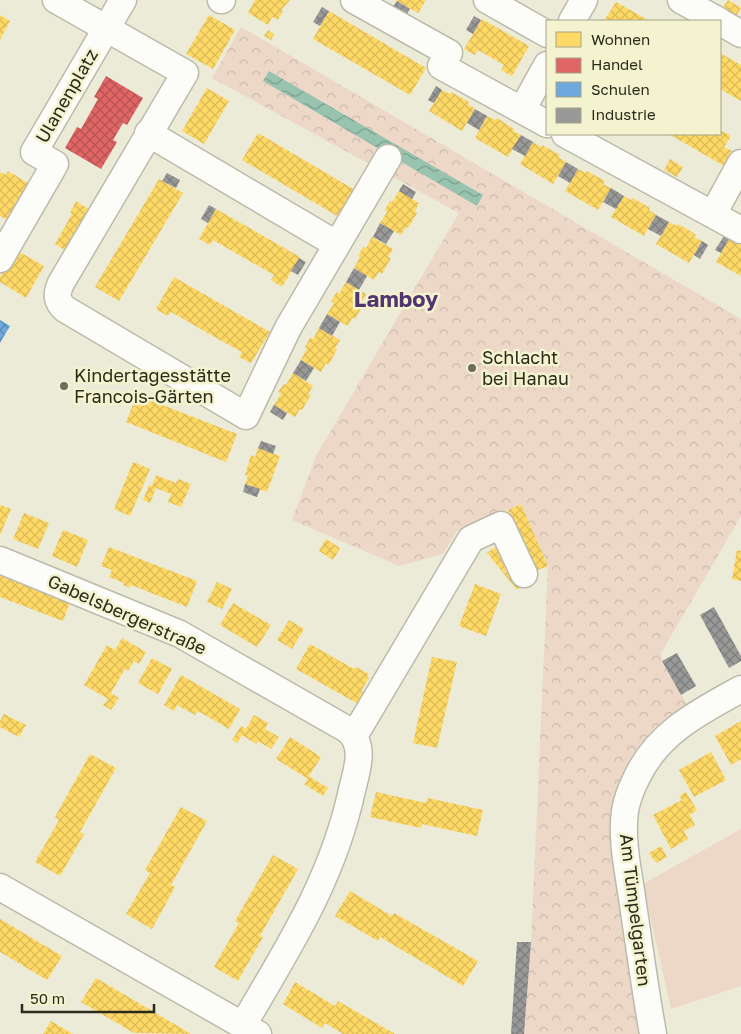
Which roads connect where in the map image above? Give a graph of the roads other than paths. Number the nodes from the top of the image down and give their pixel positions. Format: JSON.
{"nodes":[{"id":1,"x":56,"y":0,"type":"edge"},
{"id":2,"x":123,"y":0,"type":"edge"},
{"id":3,"x":354,"y":0,"type":"edge"},
{"id":4,"x":487,"y":0,"type":"edge"},
{"id":5,"x":584,"y":0,"type":"edge"},
{"id":6,"x":682,"y":0,"type":"edge"},
{"id":7,"x":573,"y":20,"type":"edge"},
{"id":8,"x":716,"y":20,"type":"edge"},
{"id":9,"x":721,"y":23,"type":"edge"},
{"id":10,"x":107,"y":28,"type":"junction"},
{"id":11,"x":546,"y":33,"type":"edge"},
{"id":12,"x":741,"y":34,"type":"edge"},
{"id":13,"x":546,"y":68,"type":"edge"},
{"id":14,"x":522,"y":110,"type":"junction"},
{"id":15,"x":546,"y":123,"type":"edge"},
{"id":16,"x":148,"y":133,"type":"junction"},
{"id":17,"x":567,"y":135,"type":"edge"},
{"id":18,"x":388,"y":158,"type":"dead end"},
{"id":19,"x":741,"y":163,"type":"edge"},
{"id":20,"x":713,"y":214,"type":"junction"},
{"id":21,"x":741,"y":230,"type":"edge"},
{"id":22,"x":336,"y":244,"type":"junction"},
{"id":23,"x":0,"y":260,"type":"edge"},
{"id":24,"x":0,"y":560,"type":"edge"},
{"id":25,"x":524,"y":574,"type":"dead end"},
{"id":26,"x":741,"y":688,"type":"edge"},
{"id":27,"x":354,"y":736,"type":"junction"},
{"id":28,"x":0,"y":887,"type":"edge"},
{"id":29,"x":251,"y":1030,"type":"edge"},
{"id":30,"x":653,"y":1034,"type":"edge"}],
"edges":[{"from":1,"to":10,"type":"street","name":"Ulanenplatz"},
{"from":2,"to":10,"type":"street","name":"Ulanenplatz"},
{"from":3,"to":14,"type":"street"},
{"from":4,"to":11,"type":"street"},
{"from":5,"to":7,"type":"street"},
{"from":6,"to":8,"type":"street"},
{"from":9,"to":12,"type":"street"},
{"from":10,"to":16,"type":"street","name":"Ulanenplatz"},
{"from":10,"to":23,"type":"street","name":"Ulanenplatz"},
{"from":13,"to":14,"type":"street"},
{"from":14,"to":15,"type":"street"},
{"from":16,"to":22,"type":"street"},
{"from":16,"to":22,"type":"street"},
{"from":17,"to":20,"type":"street"},
{"from":18,"to":22,"type":"street"},
{"from":19,"to":20,"type":"street"},
{"from":20,"to":21,"type":"street"},
{"from":24,"to":27,"type":"street","name":"Gabelsbergerstraße"},
{"from":25,"to":27,"type":"street"},
{"from":26,"to":30,"type":"street","name":"Am Tümpelgarten"},
{"from":27,"to":29,"type":"street"},
{"from":28,"to":29,"type":"street"}]}
